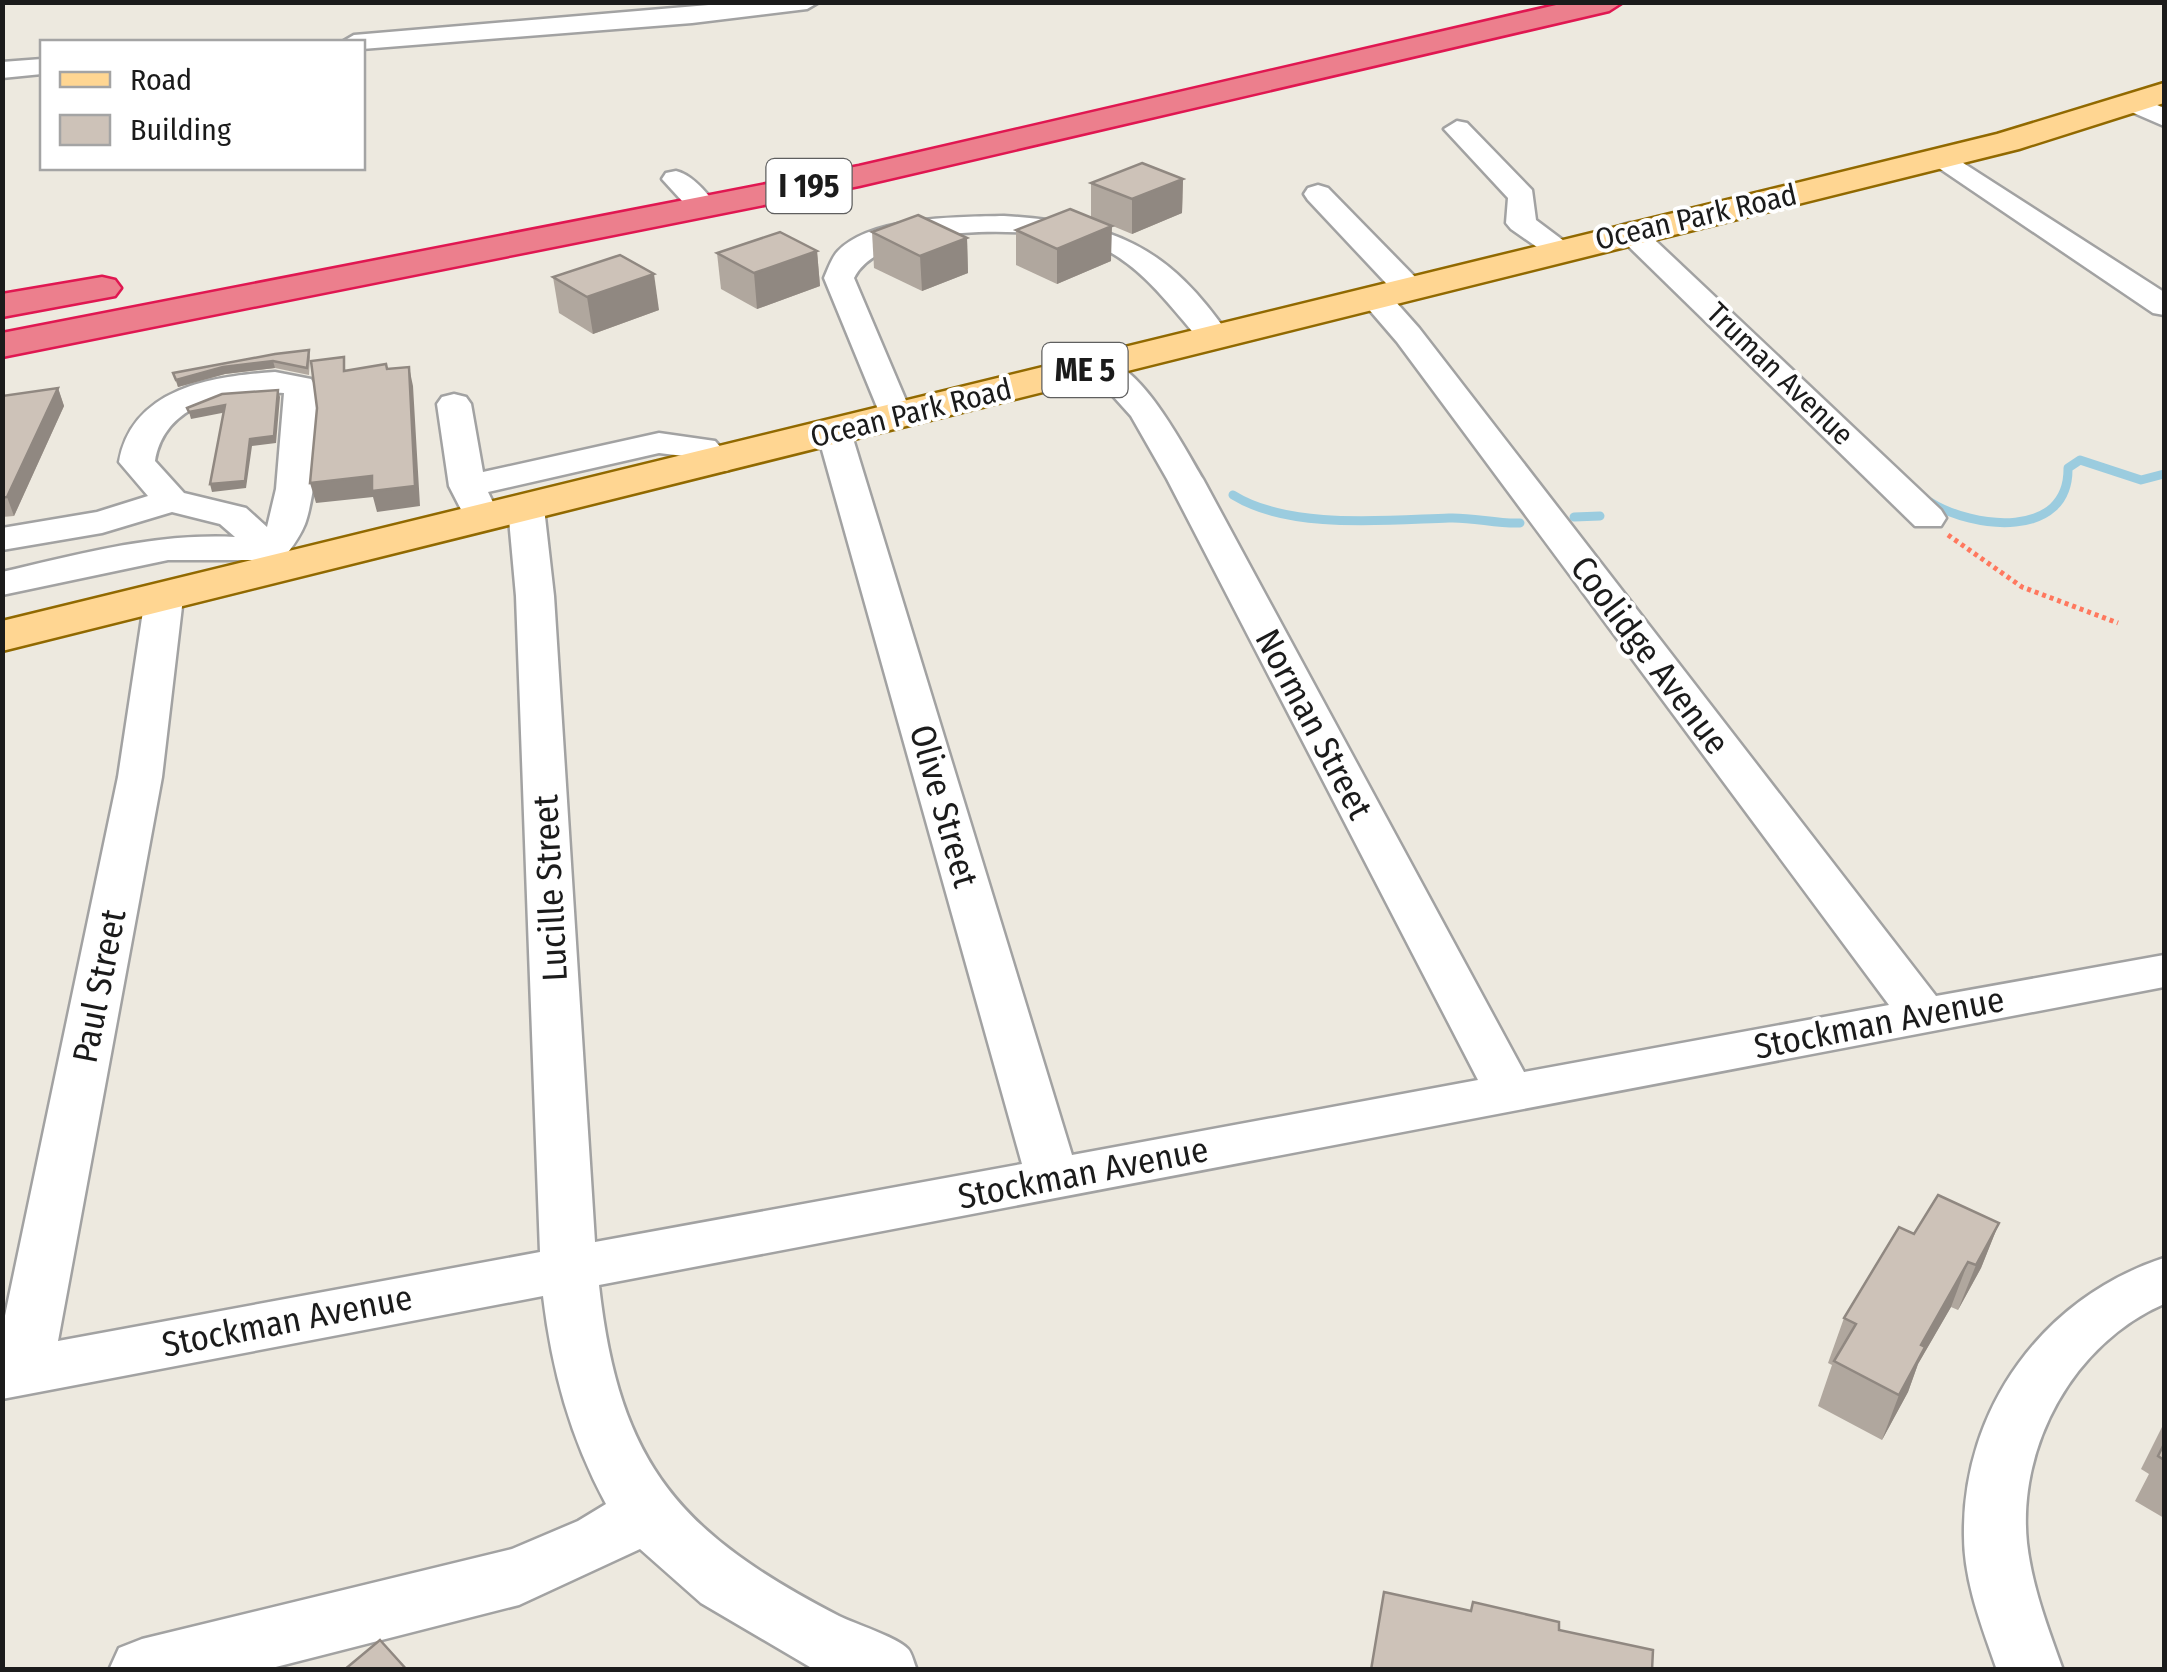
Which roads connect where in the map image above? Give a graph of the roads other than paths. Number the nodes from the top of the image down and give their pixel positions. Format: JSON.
{"nodes":[{"id":1,"x":807,"y":2,"type":"edge"},
{"id":2,"x":1486,"y":2,"type":"edge"},
{"id":3,"x":1610,"y":2,"type":"edge"},
{"id":4,"x":365,"y":41,"type":"edge"},
{"id":5,"x":40,"y":67,"type":"edge"},
{"id":6,"x":2,"y":70,"type":"edge"},
{"id":7,"x":2155,"y":105,"type":"edge"},
{"id":8,"x":1456,"y":130,"type":"dead end"},
{"id":9,"x":1943,"y":158,"type":"junction"},
{"id":10,"x":676,"y":179,"type":"junction"},
{"id":11,"x":1318,"y":194,"type":"dead end"},
{"id":12,"x":542,"y":205,"type":"dead end"},
{"id":13,"x":704,"y":208,"type":"junction"},
{"id":14,"x":1630,"y":232,"type":"junction"},
{"id":15,"x":1561,"y":250,"type":"junction"},
{"id":16,"x":2,"y":294,"type":"edge"},
{"id":17,"x":1393,"y":294,"type":"junction"},
{"id":18,"x":2,"y":306,"type":"edge"},
{"id":19,"x":2164,"y":306,"type":"edge"},
{"id":20,"x":1215,"y":338,"type":"junction"},
{"id":21,"x":2,"y":346,"type":"edge"},
{"id":22,"x":1102,"y":366,"type":"junction"},
{"id":23,"x":454,"y":404,"type":"dead end"},
{"id":24,"x":896,"y":417,"type":"junction"},
{"id":25,"x":834,"y":432,"type":"junction"},
{"id":26,"x":716,"y":462,"type":"junction"},
{"id":27,"x":172,"y":501,"type":"junction"},
{"id":28,"x":492,"y":505,"type":"junction"},
{"id":29,"x":1928,"y":518,"type":"road end"},
{"id":30,"x":2,"y":539,"type":"edge"},
{"id":31,"x":267,"y":560,"type":"junction"},
{"id":32,"x":2,"y":584,"type":"edge"},
{"id":33,"x":164,"y":598,"type":"junction"},
{"id":34,"x":2,"y":636,"type":"edge"},
{"id":35,"x":2164,"y":971,"type":"edge"},
{"id":36,"x":1922,"y":1013,"type":"junction"},
{"id":37,"x":1510,"y":1093,"type":"junction"},
{"id":38,"x":1053,"y":1179,"type":"junction"},
{"id":39,"x":569,"y":1267,"type":"junction"},
{"id":40,"x":2164,"y":1280,"type":"edge"},
{"id":41,"x":13,"y":1374,"type":"edge"},
{"id":42,"x":645,"y":1512,"type":"junction"},
{"id":43,"x":142,"y":1670,"type":"edge"},
{"id":44,"x":884,"y":1670,"type":"edge"},
{"id":45,"x":2030,"y":1670,"type":"edge"}],
"edges":[{"from":1,"to":4,"type":"street"},
{"from":2,"to":10,"type":"highway","number":"I 195"},
{"from":3,"to":13,"type":"highway","number":"I 195"},
{"from":5,"to":6,"type":"street"},
{"from":7,"to":9,"type":"main road","name":"Ocean Park Road","number":"ME 5"},
{"from":8,"to":15,"type":"street"},
{"from":9,"to":14,"type":"main road","name":"Ocean Park Road","number":"ME 5"},
{"from":9,"to":19,"type":"street"},
{"from":10,"to":12,"type":"highway","number":"I 195"},
{"from":10,"to":13,"type":"street"},
{"from":11,"to":17,"type":"street","name":"Coolidge Avenue"},
{"from":13,"to":21,"type":"highway","number":"I 195"},
{"from":14,"to":15,"type":"main road","name":"Ocean Park Road","number":"ME 5"},
{"from":14,"to":29,"type":"street","name":"Truman Avenue"},
{"from":15,"to":17,"type":"main road","name":"Ocean Park Road","number":"ME 5"},
{"from":16,"to":18,"type":"highway"},
{"from":17,"to":20,"type":"main road","name":"Ocean Park Road","number":"ME 5"},
{"from":17,"to":36,"type":"street","name":"Coolidge Avenue"},
{"from":20,"to":22,"type":"main road","name":"Ocean Park Road","number":"ME 5"},
{"from":20,"to":24,"type":"street"},
{"from":22,"to":24,"type":"main road","name":"Ocean Park Road","number":"ME 5"},
{"from":22,"to":37,"type":"street","name":"Norman Street"},
{"from":23,"to":28,"type":"street","name":"Lucille Street"},
{"from":24,"to":25,"type":"main road","name":"Ocean Park Road","number":"ME 5"},
{"from":25,"to":26,"type":"main road","name":"Ocean Park Road","number":"ME 5"},
{"from":25,"to":38,"type":"street","name":"Olive Street"},
{"from":26,"to":28,"type":"main road","name":"Ocean Park Road","number":"ME 5"},
{"from":26,"to":28,"type":"street"},
{"from":27,"to":30,"type":"street"},
{"from":27,"to":31,"type":"street"},
{"from":27,"to":31,"type":"street"},
{"from":28,"to":31,"type":"main road","name":"Ocean Park Road","number":"ME 5"},
{"from":28,"to":39,"type":"street","name":"Lucille Street"},
{"from":31,"to":32,"type":"street"},
{"from":31,"to":33,"type":"main road","name":"Ocean Park Road","number":"ME 5"},
{"from":33,"to":34,"type":"main road","name":"Ocean Park Road","number":"ME 5"},
{"from":33,"to":41,"type":"street","name":"Paul Street"},
{"from":35,"to":36,"type":"street","name":"Stockman Avenue"},
{"from":36,"to":37,"type":"street","name":"Stockman Avenue"},
{"from":37,"to":38,"type":"street","name":"Stockman Avenue"},
{"from":38,"to":39,"type":"street","name":"Stockman Avenue"},
{"from":39,"to":41,"type":"street","name":"Stockman Avenue"},
{"from":39,"to":42,"type":"street","name":"Lucille Street"},
{"from":40,"to":45,"type":"street"},
{"from":42,"to":43,"type":"street"},
{"from":42,"to":44,"type":"street","name":"Lucille Street"}]}
